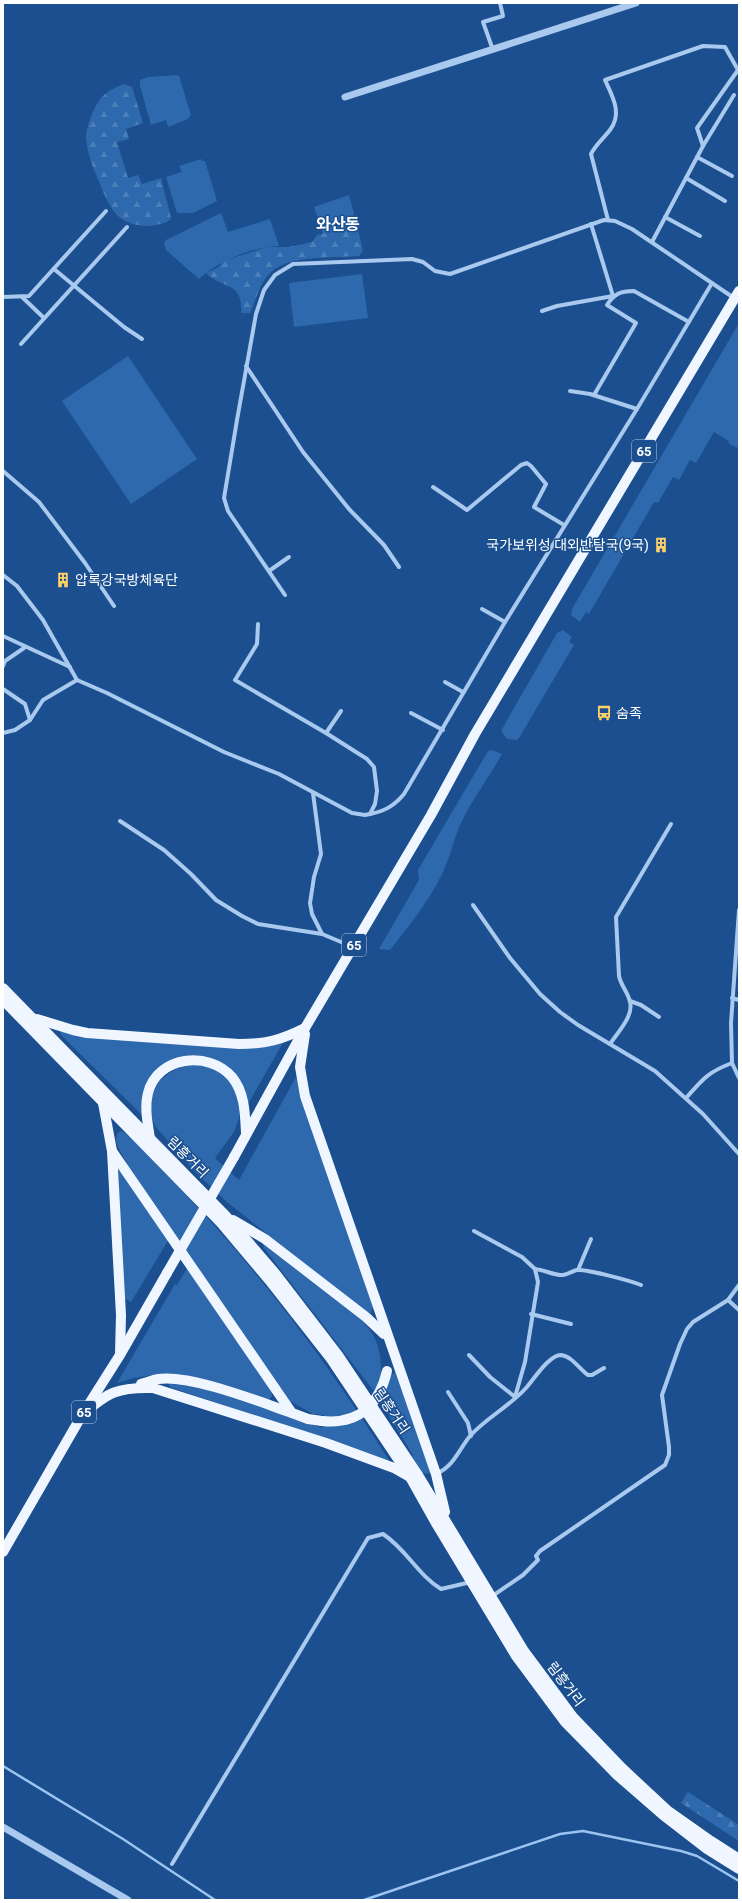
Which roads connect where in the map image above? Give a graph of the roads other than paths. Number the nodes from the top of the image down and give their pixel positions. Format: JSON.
{"nodes":[{"id":1,"x":500,"y":3,"type":"edge"},
{"id":2,"x":636,"y":3,"type":"edge"},
{"id":3,"x":493,"y":50,"type":"junction"},
{"id":4,"x":739,"y":71,"type":"edge"},
{"id":5,"x":734,"y":95,"type":"dead end"},
{"id":6,"x":345,"y":97,"type":"dead end"},
{"id":7,"x":703,"y":146,"type":"junction"},
{"id":8,"x":697,"y":157,"type":"junction"},
{"id":9,"x":732,"y":176,"type":"dead end"},
{"id":10,"x":686,"y":178,"type":"junction"},
{"id":11,"x":725,"y":201,"type":"dead end"},
{"id":12,"x":106,"y":211,"type":"dead end"},
{"id":13,"x":665,"y":217,"type":"junction"},
{"id":14,"x":608,"y":220,"type":"junction"},
{"id":15,"x":591,"y":224,"type":"junction"},
{"id":16,"x":127,"y":227,"type":"dead end"},
{"id":17,"x":700,"y":236,"type":"dead end"},
{"id":18,"x":652,"y":242,"type":"junction"},
{"id":19,"x":54,"y":269,"type":"junction"},
{"id":20,"x":712,"y":283,"type":"junction"},
{"id":21,"x":74,"y":285,"type":"junction"},
{"id":22,"x":737,"y":295,"type":"edge"},
{"id":23,"x":613,"y":296,"type":"junction"},
{"id":24,"x":3,"y":297,"type":"edge"},
{"id":25,"x":22,"y":297,"type":"junction"},
{"id":26,"x":542,"y":311,"type":"dead end"},
{"id":27,"x":44,"y":318,"type":"junction"},
{"id":28,"x":689,"y":322,"type":"junction"},
{"id":29,"x":142,"y":339,"type":"dead end"},
{"id":30,"x":21,"y":344,"type":"dead end"},
{"id":31,"x":246,"y":366,"type":"junction"},
{"id":32,"x":570,"y":391,"type":"dead end"},
{"id":33,"x":594,"y":395,"type":"junction"},
{"id":34,"x":637,"y":409,"type":"junction"},
{"id":35,"x":3,"y":471,"type":"edge"},
{"id":36,"x":433,"y":487,"type":"dead end"},
{"id":37,"x":564,"y":525,"type":"junction"},
{"id":38,"x":289,"y":557,"type":"dead end"},
{"id":39,"x":399,"y":567,"type":"dead end"},
{"id":40,"x":269,"y":571,"type":"junction"},
{"id":41,"x":3,"y":575,"type":"edge"},
{"id":42,"x":285,"y":595,"type":"dead end"},
{"id":43,"x":114,"y":606,"type":"dead end"},
{"id":44,"x":482,"y":609,"type":"dead end"},
{"id":45,"x":505,"y":622,"type":"junction"},
{"id":46,"x":258,"y":624,"type":"dead end"},
{"id":47,"x":3,"y":636,"type":"edge"},
{"id":48,"x":24,"y":648,"type":"junction"},
{"id":49,"x":3,"y":666,"type":"edge"},
{"id":50,"x":71,"y":668,"type":"junction"},
{"id":51,"x":77,"y":680,"type":"junction"},
{"id":52,"x":445,"y":682,"type":"dead end"},
{"id":53,"x":3,"y":689,"type":"edge"},
{"id":54,"x":463,"y":692,"type":"junction"},
{"id":55,"x":341,"y":711,"type":"dead end"},
{"id":56,"x":411,"y":713,"type":"dead end"},
{"id":57,"x":30,"y":720,"type":"junction"},
{"id":58,"x":443,"y":730,"type":"junction"},
{"id":59,"x":3,"y":733,"type":"edge"},
{"id":60,"x":326,"y":733,"type":"junction"},
{"id":61,"x":313,"y":793,"type":"junction"},
{"id":62,"x":370,"y":814,"type":"junction"},
{"id":63,"x":120,"y":821,"type":"dead end"},
{"id":64,"x":672,"y":824,"type":"dead end"},
{"id":65,"x":473,"y":905,"type":"dead end"},
{"id":66,"x":739,"y":910,"type":"edge"},
{"id":67,"x":322,"y":934,"type":"junction"},
{"id":68,"x":353,"y":947,"type":"junction"},
{"id":69,"x":3,"y":988,"type":"edge"},
{"id":70,"x":732,"y":998,"type":"junction"},
{"id":71,"x":3,"y":1000,"type":"edge"},
{"id":72,"x":739,"y":1000,"type":"edge"},
{"id":73,"x":630,"y":1001,"type":"junction"},
{"id":74,"x":659,"y":1017,"type":"dead end"},
{"id":75,"x":33,"y":1018,"type":"junction"},
{"id":76,"x":305,"y":1028,"type":"junction"},
{"id":77,"x":610,"y":1044,"type":"junction"},
{"id":78,"x":732,"y":1063,"type":"junction"},
{"id":79,"x":739,"y":1078,"type":"edge"},
{"id":80,"x":686,"y":1098,"type":"junction"},
{"id":81,"x":103,"y":1103,"type":"junction"},
{"id":82,"x":246,"y":1133,"type":"junction"},
{"id":83,"x":150,"y":1139,"type":"junction"},
{"id":84,"x":112,"y":1151,"type":"junction"},
{"id":85,"x":739,"y":1154,"type":"edge"},
{"id":86,"x":226,"y":1216,"type":"junction"},
{"id":87,"x":474,"y":1231,"type":"dead end"},
{"id":88,"x":591,"y":1239,"type":"dead end"},
{"id":89,"x":535,"y":1269,"type":"junction"},
{"id":90,"x":578,"y":1270,"type":"junction"},
{"id":91,"x":641,"y":1285,"type":"dead end"},
{"id":92,"x":739,"y":1285,"type":"edge"},
{"id":93,"x":728,"y":1300,"type":"junction"},
{"id":94,"x":739,"y":1310,"type":"edge"},
{"id":95,"x":531,"y":1314,"type":"junction"},
{"id":96,"x":571,"y":1324,"type":"dead end"},
{"id":97,"x":388,"y":1339,"type":"junction"},
{"id":98,"x":120,"y":1355,"type":"junction"},
{"id":99,"x":469,"y":1355,"type":"dead end"},
{"id":100,"x":604,"y":1368,"type":"dead end"},
{"id":101,"x":131,"y":1387,"type":"junction"},
{"id":102,"x":448,"y":1392,"type":"dead end"},
{"id":103,"x":515,"y":1398,"type":"junction"},
{"id":104,"x":292,"y":1413,"type":"junction"},
{"id":105,"x":82,"y":1415,"type":"junction"},
{"id":106,"x":470,"y":1436,"type":"junction"},
{"id":107,"x":436,"y":1474,"type":"junction"},
{"id":108,"x":410,"y":1477,"type":"junction"},
{"id":109,"x":447,"y":1522,"type":"junction"},
{"id":110,"x":3,"y":1552,"type":"edge"},
{"id":111,"x":471,"y":1582,"type":"junction"},
{"id":112,"x":491,"y":1598,"type":"junction"},
{"id":113,"x":3,"y":1827,"type":"edge"},
{"id":114,"x":739,"y":1859,"type":"edge"},
{"id":115,"x":172,"y":1864,"type":"dead end"},
{"id":116,"x":739,"y":1869,"type":"edge"},
{"id":117,"x":128,"y":1900,"type":"edge"}],
"edges":[{"from":1,"to":3,"type":"street"},
{"from":2,"to":3,"type":"street"},
{"from":3,"to":6,"type":"street"},
{"from":4,"to":7,"type":"street"},
{"from":4,"to":14,"type":"street"},
{"from":5,"to":7,"type":"street"},
{"from":7,"to":8,"type":"street"},
{"from":8,"to":9,"type":"street"},
{"from":8,"to":10,"type":"street"},
{"from":10,"to":11,"type":"street"},
{"from":10,"to":13,"type":"street"},
{"from":12,"to":19,"type":"street"},
{"from":13,"to":17,"type":"street"},
{"from":13,"to":18,"type":"street"},
{"from":14,"to":15,"type":"street"},
{"from":14,"to":18,"type":"street"},
{"from":15,"to":23,"type":"street"},
{"from":15,"to":31,"type":"street"},
{"from":16,"to":21,"type":"street"},
{"from":18,"to":20,"type":"street"},
{"from":19,"to":21,"type":"street"},
{"from":19,"to":25,"type":"street"},
{"from":20,"to":22,"type":"street"},
{"from":20,"to":28,"type":"street"},
{"from":21,"to":27,"type":"street"},
{"from":21,"to":29,"type":"street"},
{"from":22,"to":68,"type":"main road","number":"65"},
{"from":23,"to":26,"type":"street"},
{"from":23,"to":28,"type":"street"},
{"from":23,"to":33,"type":"street"},
{"from":24,"to":25,"type":"street"},
{"from":25,"to":27,"type":"street"},
{"from":27,"to":30,"type":"street"},
{"from":28,"to":34,"type":"street"},
{"from":31,"to":39,"type":"street"},
{"from":31,"to":40,"type":"street"},
{"from":32,"to":33,"type":"street"},
{"from":33,"to":34,"type":"street"},
{"from":34,"to":37,"type":"street"},
{"from":35,"to":43,"type":"street"},
{"from":36,"to":37,"type":"street"},
{"from":37,"to":45,"type":"street"},
{"from":38,"to":40,"type":"street"},
{"from":40,"to":42,"type":"street"},
{"from":41,"to":50,"type":"street"},
{"from":44,"to":45,"type":"street"},
{"from":45,"to":54,"type":"street"},
{"from":46,"to":60,"type":"street"},
{"from":47,"to":48,"type":"street"},
{"from":48,"to":49,"type":"street"},
{"from":48,"to":50,"type":"street"},
{"from":50,"to":51,"type":"street"},
{"from":51,"to":57,"type":"street"},
{"from":51,"to":61,"type":"street"},
{"from":52,"to":54,"type":"street"},
{"from":53,"to":57,"type":"street"},
{"from":54,"to":58,"type":"street"},
{"from":55,"to":60,"type":"street"},
{"from":56,"to":58,"type":"street"},
{"from":57,"to":59,"type":"street"},
{"from":58,"to":62,"type":"street"},
{"from":60,"to":62,"type":"street"},
{"from":61,"to":62,"type":"street"},
{"from":61,"to":67,"type":"street"},
{"from":63,"to":67,"type":"street"},
{"from":64,"to":73,"type":"street"},
{"from":65,"to":77,"type":"street"},
{"from":66,"to":70,"type":"street"},
{"from":67,"to":68,"type":"street"},
{"from":68,"to":76,"type":"main road","number":"65"},
{"from":69,"to":75,"type":"main road","name":"림흥거리"},
{"from":70,"to":72,"type":"street"},
{"from":70,"to":78,"type":"street"},
{"from":71,"to":81,"type":"main road","name":"림흥거리"},
{"from":73,"to":74,"type":"street"},
{"from":73,"to":77,"type":"street"},
{"from":75,"to":76,"type":"main road"},
{"from":75,"to":83,"type":"main road","name":"림흥거리"},
{"from":76,"to":82,"type":"main road","number":"65"},
{"from":76,"to":97,"type":"main road"},
{"from":77,"to":80,"type":"street"},
{"from":78,"to":79,"type":"street"},
{"from":78,"to":80,"type":"street"},
{"from":80,"to":85,"type":"street"},
{"from":81,"to":84,"type":"main road"},
{"from":81,"to":108,"type":"main road","name":"림흥거리"},
{"from":82,"to":83,"type":"main road"},
{"from":82,"to":98,"type":"main road","number":"65","bridge":true},
{"from":83,"to":86,"type":"main road","name":"림흥거리"},
{"from":84,"to":98,"type":"main road"},
{"from":84,"to":104,"type":"main road"},
{"from":86,"to":97,"type":"main road"},
{"from":86,"to":109,"type":"main road","name":"림흥거리"},
{"from":87,"to":89,"type":"street"},
{"from":88,"to":90,"type":"street"},
{"from":89,"to":90,"type":"street"},
{"from":89,"to":95,"type":"street"},
{"from":90,"to":91,"type":"street"},
{"from":92,"to":93,"type":"street"},
{"from":93,"to":94,"type":"street"},
{"from":93,"to":112,"type":"street"},
{"from":95,"to":96,"type":"street"},
{"from":95,"to":103,"type":"street"},
{"from":97,"to":104,"type":"main road","bridge":true},
{"from":97,"to":107,"type":"main road"},
{"from":98,"to":105,"type":"main road","number":"65"},
{"from":99,"to":103,"type":"street"},
{"from":100,"to":103,"type":"street"},
{"from":101,"to":104,"type":"main road"},
{"from":101,"to":105,"type":"main road"},
{"from":101,"to":108,"type":"main road"},
{"from":102,"to":106,"type":"street"},
{"from":103,"to":106,"type":"street"},
{"from":105,"to":110,"type":"main road","number":"65"},
{"from":106,"to":107,"type":"street"},
{"from":107,"to":109,"type":"main road"},
{"from":108,"to":111,"type":"main road","name":"림흥거리"},
{"from":109,"to":112,"type":"main road","name":"림흥거리"},
{"from":111,"to":115,"type":"street"},
{"from":111,"to":116,"type":"main road","name":"림흥거리"},
{"from":112,"to":114,"type":"main road","name":"림흥거리"},
{"from":113,"to":117,"type":"street"}]}
